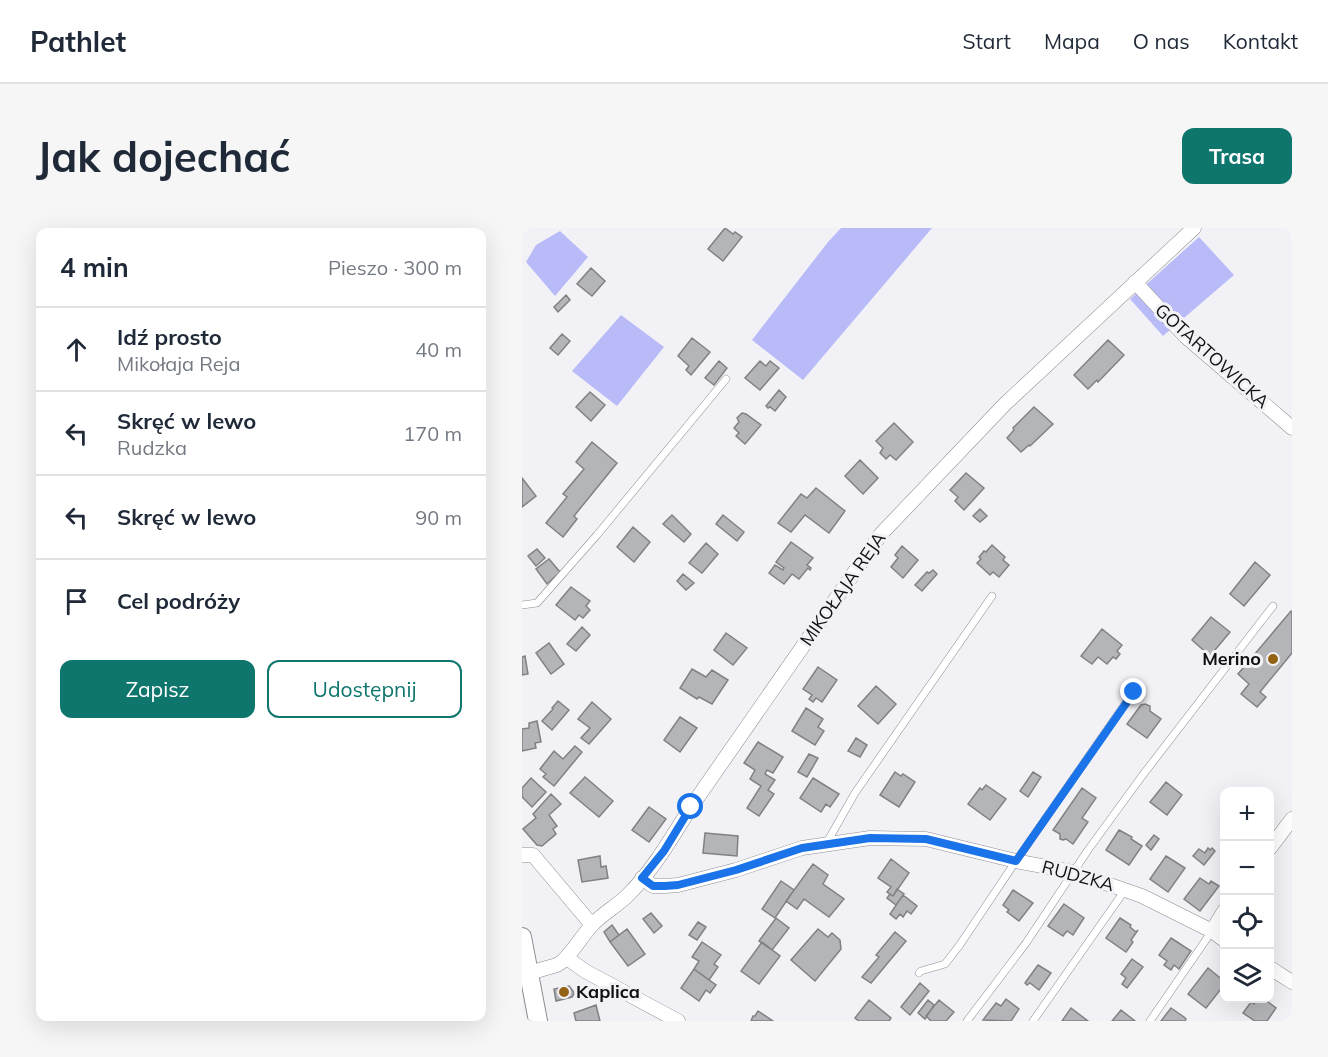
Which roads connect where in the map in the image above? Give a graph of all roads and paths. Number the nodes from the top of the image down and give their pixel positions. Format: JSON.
{"nodes":[{"id":1,"x":1194,"y":228,"type":"edge"},
{"id":2,"x":1135,"y":282,"type":"junction"},
{"id":3,"x":726,"y":379,"type":"dead end"},
{"id":4,"x":1292,"y":428,"type":"edge"},
{"id":5,"x":992,"y":596,"type":"dead end"},
{"id":6,"x":522,"y":605,"type":"edge"},
{"id":7,"x":1273,"y":606,"type":"dead end"},
{"id":8,"x":1134,"y":692,"type":"dead end"},
{"id":9,"x":1292,"y":819,"type":"edge"},
{"id":10,"x":1274,"y":842,"type":"edge"},
{"id":11,"x":826,"y":844,"type":"junction"},
{"id":12,"x":522,"y":855,"type":"edge"},
{"id":13,"x":1016,"y":861,"type":"junction"},
{"id":14,"x":1073,"y":872,"type":"junction"},
{"id":15,"x":642,"y":878,"type":"junction"},
{"id":16,"x":1125,"y":890,"type":"junction"},
{"id":17,"x":1220,"y":918,"type":"edge"},
{"id":18,"x":592,"y":925,"type":"junction"},
{"id":19,"x":1212,"y":931,"type":"junction"},
{"id":20,"x":1220,"y":937,"type":"edge"},
{"id":21,"x":523,"y":946,"type":"edge"},
{"id":22,"x":567,"y":958,"type":"junction"},
{"id":23,"x":1274,"y":971,"type":"edge"},
{"id":24,"x":529,"y":973,"type":"junction"},
{"id":25,"x":919,"y":973,"type":"dead end"},
{"id":26,"x":1292,"y":982,"type":"edge"},
{"id":27,"x":538,"y":1021,"type":"edge"},
{"id":28,"x":678,"y":1021,"type":"edge"},
{"id":29,"x":967,"y":1021,"type":"edge"},
{"id":30,"x":1033,"y":1021,"type":"edge"},
{"id":31,"x":1150,"y":1021,"type":"edge"}],
"edges":[{"from":1,"to":2,"type":"street","name":"MIKOŁAJA REJA"},
{"from":2,"to":4,"type":"street","name":"GOTARTOWICKA"},
{"from":2,"to":15,"type":"street","name":"MIKOŁAJA REJA"},
{"from":3,"to":6,"type":"lane"},
{"from":5,"to":11,"type":"lane"},
{"from":7,"to":14,"type":"lane"},
{"from":8,"to":13,"type":"lane"},
{"from":9,"to":10,"type":"street"},
{"from":11,"to":13,"type":"street","name":"RUDZKA"},
{"from":11,"to":15,"type":"street","name":"RUDZKA"},
{"from":12,"to":18,"type":"street"},
{"from":13,"to":14,"type":"street","name":"RUDZKA"},
{"from":13,"to":25,"type":"lane"},
{"from":14,"to":16,"type":"street","name":"RUDZKA"},
{"from":14,"to":29,"type":"lane"},
{"from":15,"to":18,"type":"street","name":"MIKOŁAJA REJA"},
{"from":16,"to":19,"type":"street","name":"RUDZKA"},
{"from":16,"to":30,"type":"lane"},
{"from":17,"to":19,"type":"street"},
{"from":18,"to":22,"type":"street","name":"MIKOŁAJA REJA"},
{"from":19,"to":20,"type":"street","name":"RUDZKA"},
{"from":19,"to":31,"type":"lane"},
{"from":21,"to":24,"type":"street"},
{"from":22,"to":24,"type":"street","name":"MIKOŁAJA REJA"},
{"from":22,"to":28,"type":"street"},
{"from":23,"to":26,"type":"street"},
{"from":24,"to":27,"type":"street"}]}
